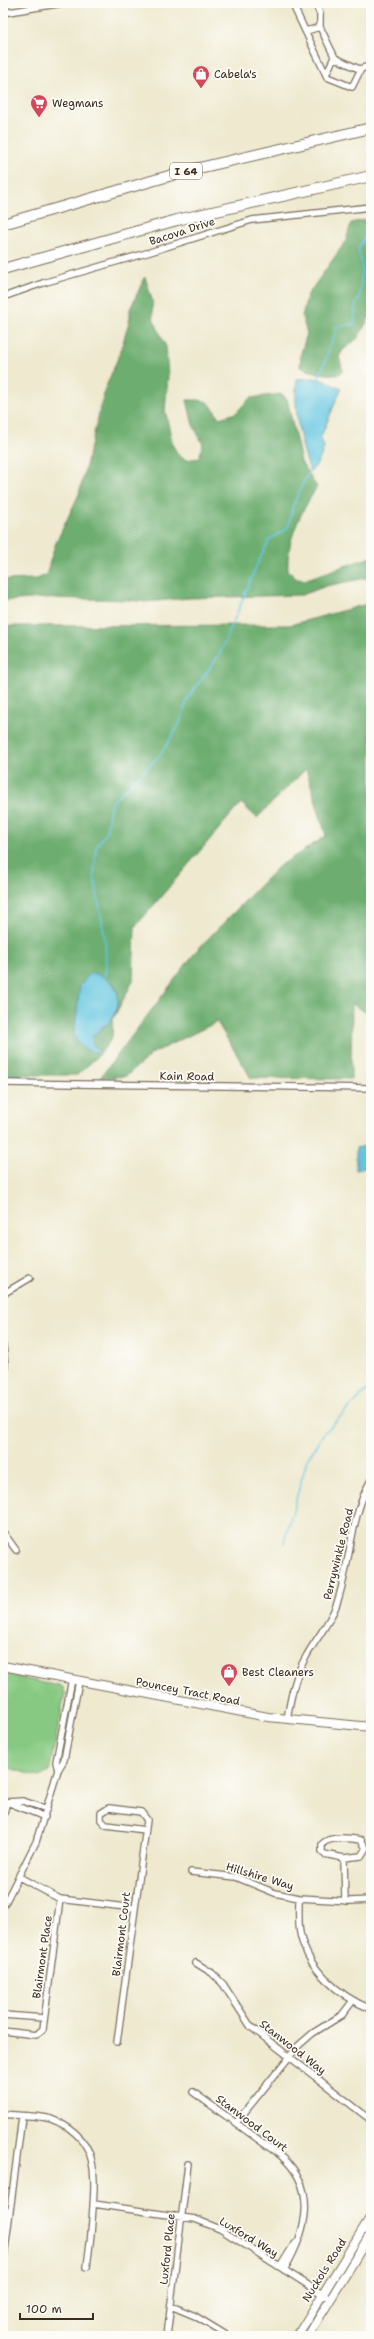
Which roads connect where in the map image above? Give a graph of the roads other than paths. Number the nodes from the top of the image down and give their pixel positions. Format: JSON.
{"nodes":[{"id":1,"x":8,"y":3,"type":"edge"},
{"id":2,"x":63,"y":3,"type":"edge"},
{"id":3,"x":292,"y":3,"type":"edge"},
{"id":4,"x":315,"y":3,"type":"edge"},
{"id":5,"x":3,"y":4,"type":"edge"},
{"id":6,"x":3,"y":12,"type":"edge"},
{"id":7,"x":320,"y":27,"type":"junction"},
{"id":8,"x":306,"y":30,"type":"junction"},
{"id":9,"x":334,"y":57,"type":"junction"},
{"id":10,"x":371,"y":66,"type":"edge"},
{"id":11,"x":361,"y":69,"type":"junction"},
{"id":12,"x":326,"y":75,"type":"junction"},
{"id":13,"x":371,"y":128,"type":"edge"},
{"id":14,"x":371,"y":176,"type":"edge"},
{"id":15,"x":371,"y":207,"type":"edge"},
{"id":16,"x":3,"y":224,"type":"edge"},
{"id":17,"x":3,"y":269,"type":"edge"},
{"id":18,"x":3,"y":297,"type":"edge"},
{"id":19,"x":3,"y":1083,"type":"edge"},
{"id":20,"x":371,"y":1088,"type":"edge"},
{"id":21,"x":30,"y":1278,"type":"dead end"},
{"id":22,"x":3,"y":1294,"type":"edge"},
{"id":23,"x":3,"y":1346,"type":"edge"},
{"id":24,"x":3,"y":1380,"type":"edge"},
{"id":25,"x":371,"y":1480,"type":"edge"},
{"id":26,"x":3,"y":1532,"type":"edge"},
{"id":27,"x":16,"y":1550,"type":"dead end"},
{"id":28,"x":3,"y":1666,"type":"edge"},
{"id":29,"x":76,"y":1680,"type":"junction"},
{"id":30,"x":287,"y":1719,"type":"junction"},
{"id":31,"x":371,"y":1727,"type":"edge"},
{"id":32,"x":5,"y":1801,"type":"edge"},
{"id":33,"x":47,"y":1809,"type":"junction"},
{"id":34,"x":3,"y":1816,"type":"edge"},
{"id":35,"x":45,"y":1816,"type":"junction"},
{"id":36,"x":145,"y":1830,"type":"junction"},
{"id":37,"x":344,"y":1858,"type":"junction"},
{"id":38,"x":191,"y":1872,"type":"dead end"},
{"id":39,"x":19,"y":1877,"type":"junction"},
{"id":40,"x":299,"y":1898,"type":"junction"},
{"id":41,"x":60,"y":1899,"type":"junction"},
{"id":42,"x":371,"y":1900,"type":"edge"},
{"id":43,"x":345,"y":1901,"type":"junction"},
{"id":44,"x":3,"y":1907,"type":"edge"},
{"id":45,"x":134,"y":1908,"type":"junction"},
{"id":46,"x":196,"y":1963,"type":"dead end"},
{"id":47,"x":352,"y":2002,"type":"junction"},
{"id":48,"x":371,"y":2010,"type":"edge"},
{"id":49,"x":3,"y":2014,"type":"edge"},
{"id":50,"x":44,"y":2018,"type":"junction"},
{"id":51,"x":3,"y":2031,"type":"edge"},
{"id":52,"x":117,"y":2042,"type":"dead end"},
{"id":53,"x":289,"y":2057,"type":"junction"},
{"id":54,"x":193,"y":2092,"type":"dead end"},
{"id":55,"x":3,"y":2114,"type":"edge"},
{"id":56,"x":22,"y":2117,"type":"junction"},
{"id":57,"x":371,"y":2120,"type":"edge"},
{"id":58,"x":236,"y":2123,"type":"junction"},
{"id":59,"x":188,"y":2164,"type":"dead end"},
{"id":60,"x":3,"y":2200,"type":"edge"},
{"id":61,"x":10,"y":2202,"type":"junction"},
{"id":62,"x":94,"y":2204,"type":"junction"},
{"id":63,"x":180,"y":2216,"type":"junction"},
{"id":64,"x":371,"y":2216,"type":"edge"},
{"id":65,"x":371,"y":2233,"type":"edge"},
{"id":66,"x":4,"y":2258,"type":"edge"},
{"id":67,"x":87,"y":2267,"type":"dead end"},
{"id":68,"x":282,"y":2268,"type":"junction"},
{"id":69,"x":322,"y":2294,"type":"junction"},
{"id":70,"x":330,"y":2298,"type":"junction"},
{"id":71,"x":171,"y":2306,"type":"junction"},
{"id":72,"x":167,"y":2336,"type":"edge"},
{"id":73,"x":228,"y":2336,"type":"edge"},
{"id":74,"x":297,"y":2336,"type":"edge"},
{"id":75,"x":308,"y":2336,"type":"edge"}],
"edges":[{"from":1,"to":5,"type":"street"},
{"from":2,"to":6,"type":"street"},
{"from":3,"to":8,"type":"street"},
{"from":4,"to":7,"type":"street"},
{"from":7,"to":8,"type":"street"},
{"from":7,"to":9,"type":"street"},
{"from":8,"to":12,"type":"street"},
{"from":9,"to":11,"type":"street"},
{"from":9,"to":12,"type":"street"},
{"from":10,"to":11,"type":"street"},
{"from":11,"to":12,"type":"street"},
{"from":13,"to":16,"type":"highway","number":"I 64"},
{"from":14,"to":17,"type":"highway"},
{"from":15,"to":18,"type":"street","name":"Bacova Drive"},
{"from":19,"to":20,"type":"street","name":"Kain Road"},
{"from":21,"to":22,"type":"street"},
{"from":23,"to":24,"type":"street"},
{"from":25,"to":30,"type":"street","name":"Perrywinkle Road"},
{"from":26,"to":27,"type":"street"},
{"from":28,"to":29,"type":"main road","name":"Pouncey Tract Road"},
{"from":29,"to":30,"type":"main road","name":"Pouncey Tract Road"},
{"from":29,"to":33,"type":"street"},
{"from":30,"to":31,"type":"main road","name":"Pouncey Tract Road"},
{"from":32,"to":33,"type":"street"},
{"from":32,"to":34,"type":"street"},
{"from":32,"to":35,"type":"street"},
{"from":33,"to":35,"type":"street"},
{"from":35,"to":39,"type":"street"},
{"from":36,"to":36,"type":"street","name":"Blairmont Court"},
{"from":36,"to":45,"type":"street","name":"Blairmont Court"},
{"from":37,"to":37,"type":"street"},
{"from":37,"to":43,"type":"street"},
{"from":38,"to":40,"type":"street","name":"Hillshire Way"},
{"from":39,"to":41,"type":"street"},
{"from":39,"to":44,"type":"street"},
{"from":40,"to":43,"type":"street","name":"Hillshire Way"},
{"from":40,"to":47,"type":"street"},
{"from":41,"to":45,"type":"street"},
{"from":41,"to":50,"type":"street","name":"Blairmont Place"},
{"from":42,"to":43,"type":"street","name":"Hillshire Way"},
{"from":45,"to":52,"type":"street","name":"Blairmont Court"},
{"from":46,"to":53,"type":"street","name":"Stanwood Way"},
{"from":47,"to":48,"type":"street"},
{"from":47,"to":53,"type":"street"},
{"from":49,"to":50,"type":"street"},
{"from":50,"to":51,"type":"street","name":"Blairmont Place"},
{"from":53,"to":57,"type":"street","name":"Stanwood Way"},
{"from":53,"to":58,"type":"street"},
{"from":54,"to":58,"type":"street","name":"Stanwood Court"},
{"from":55,"to":56,"type":"street"},
{"from":56,"to":61,"type":"street"},
{"from":56,"to":62,"type":"street"},
{"from":58,"to":68,"type":"street","name":"Stanwood Court"},
{"from":59,"to":63,"type":"street","name":"Luxford Place"},
{"from":60,"to":61,"type":"street"},
{"from":61,"to":66,"type":"street"},
{"from":62,"to":63,"type":"street","name":"Luxford Way"},
{"from":62,"to":67,"type":"street"},
{"from":63,"to":68,"type":"street","name":"Luxford Way"},
{"from":63,"to":71,"type":"street","name":"Luxford Place"},
{"from":64,"to":69,"type":"main road","name":"Nuckols Road"},
{"from":65,"to":70,"type":"main road","name":"Nuckols Road"},
{"from":68,"to":69,"type":"street","name":"Luxford Way"},
{"from":69,"to":70,"type":"street","name":"Luxford Way"},
{"from":69,"to":74,"type":"main road","name":"Nuckols Road"},
{"from":70,"to":75,"type":"main road","name":"Nuckols Road"},
{"from":71,"to":72,"type":"street","name":"Luxford Place"},
{"from":71,"to":73,"type":"street"}]}
